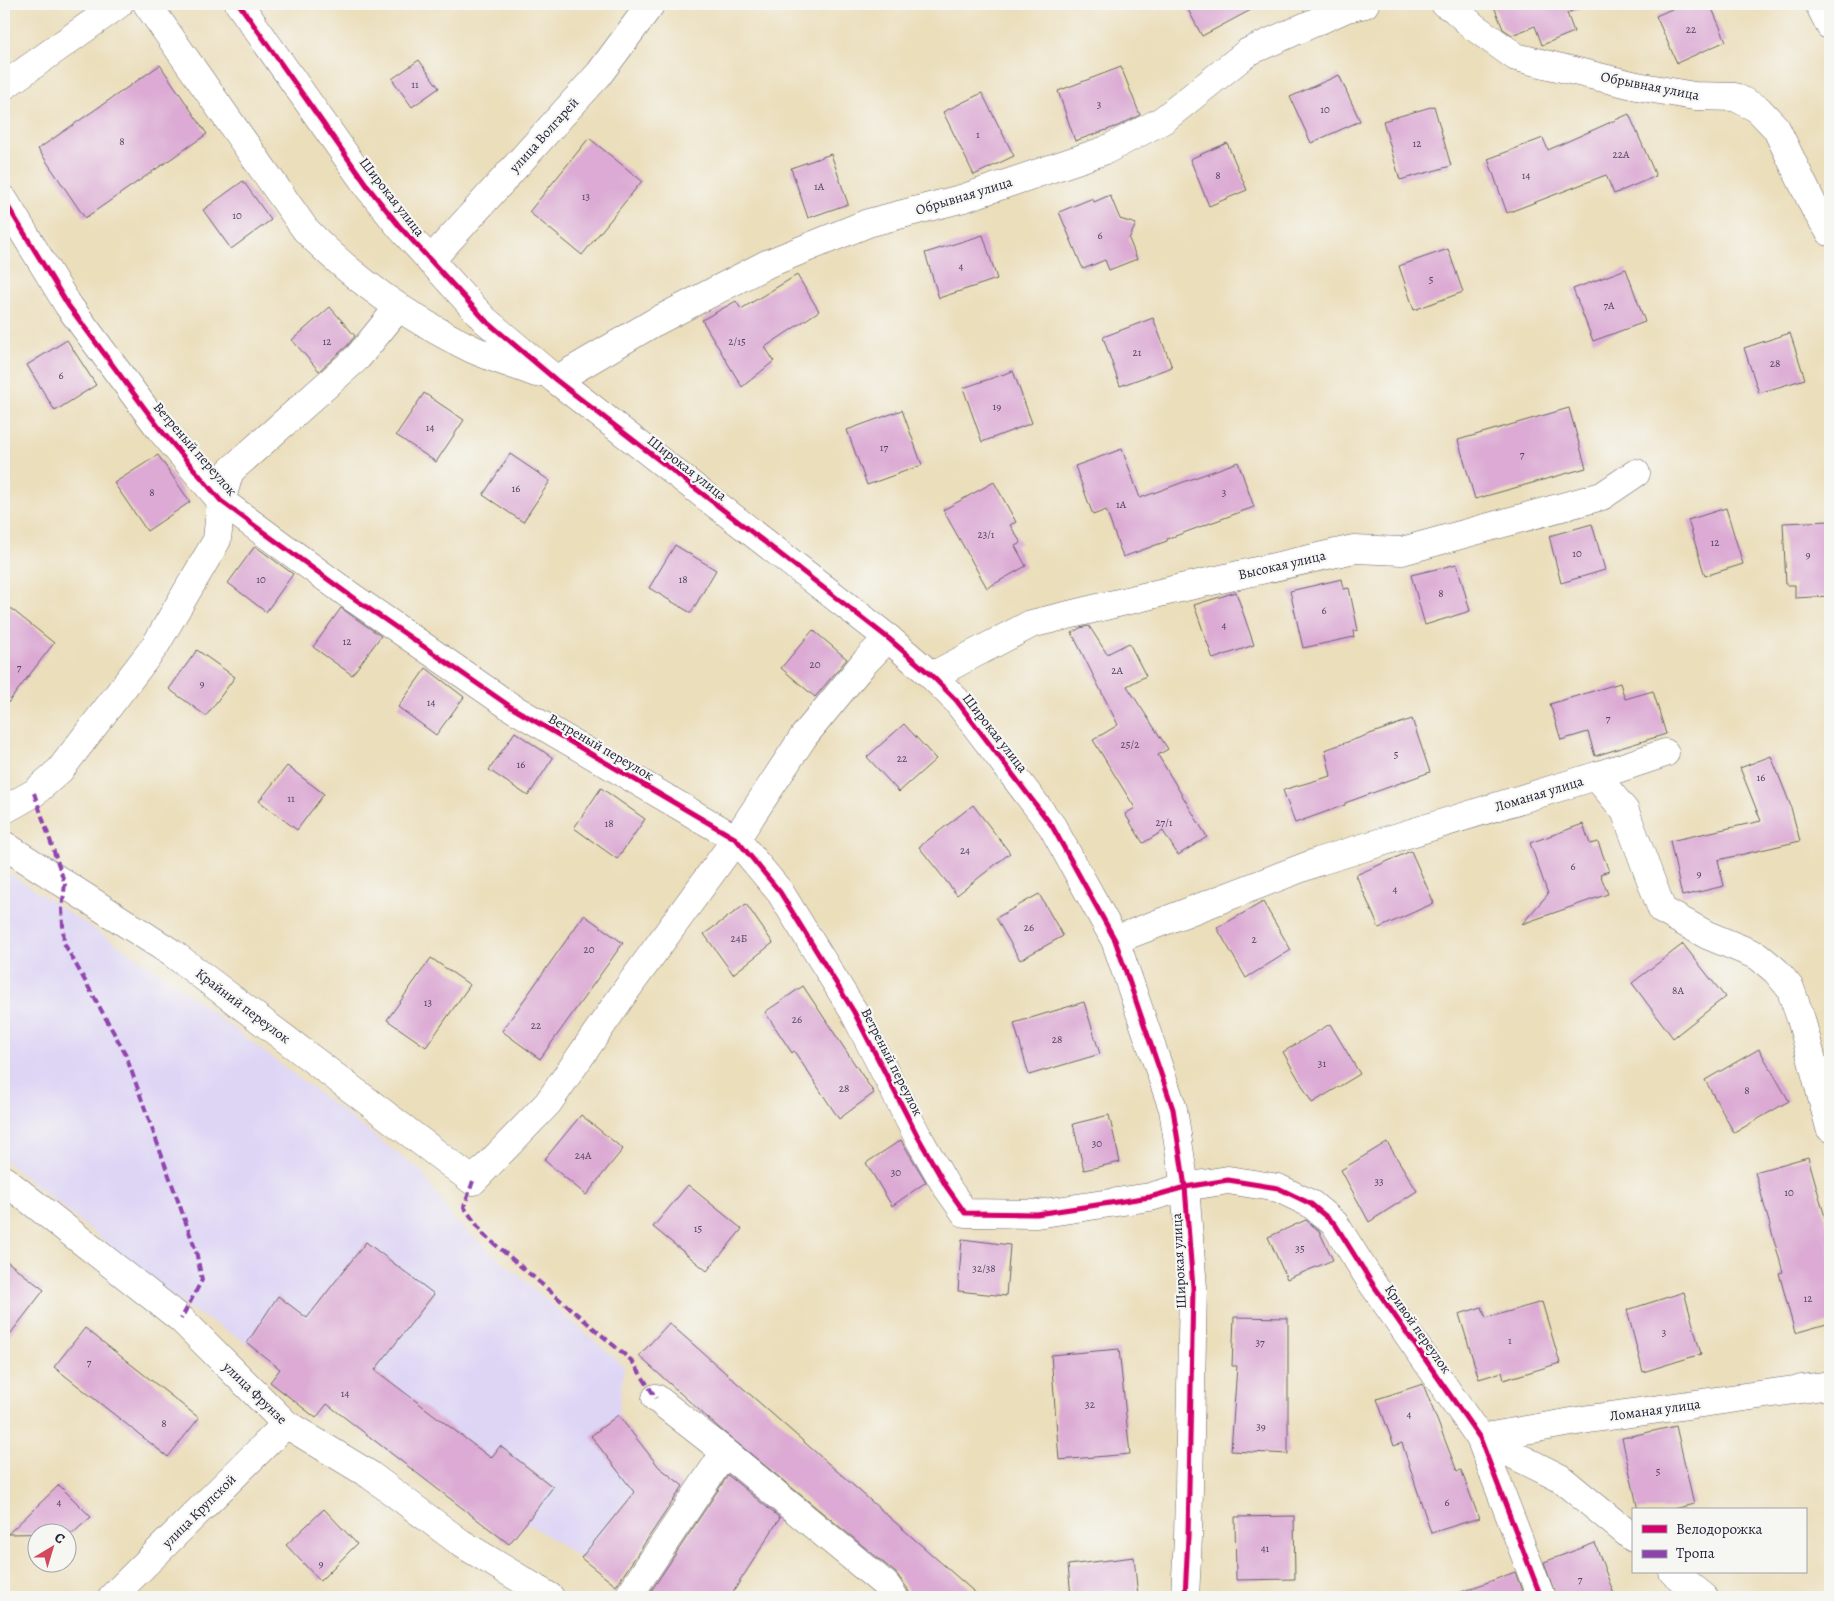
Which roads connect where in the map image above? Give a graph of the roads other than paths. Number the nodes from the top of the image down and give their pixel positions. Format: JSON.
{"nodes":[{"id":1,"x":119,"y":4,"type":"edge"},
{"id":2,"x":147,"y":4,"type":"edge"},
{"id":3,"x":239,"y":4,"type":"edge"},
{"id":4,"x":651,"y":4,"type":"edge"},
{"id":5,"x":1365,"y":4,"type":"edge"},
{"id":6,"x":1445,"y":4,"type":"edge"},
{"id":7,"x":1819,"y":4,"type":"edge"},
{"id":8,"x":1830,"y":26,"type":"edge"},
{"id":9,"x":4,"y":86,"type":"edge"},
{"id":10,"x":4,"y":200,"type":"edge"},
{"id":11,"x":1830,"y":232,"type":"edge"},
{"id":12,"x":430,"y":261,"type":"junction"},
{"id":13,"x":398,"y":308,"type":"junction"},
{"id":14,"x":556,"y":380,"type":"junction"},
{"id":15,"x":1636,"y":473,"type":"dead end"},
{"id":16,"x":221,"y":501,"type":"junction"},
{"id":17,"x":888,"y":638,"type":"junction"},
{"id":18,"x":932,"y":676,"type":"junction"},
{"id":19,"x":1664,"y":753,"type":"dead end"},
{"id":20,"x":1596,"y":776,"type":"junction"},
{"id":21,"x":4,"y":810,"type":"edge"},
{"id":22,"x":736,"y":839,"type":"junction"},
{"id":23,"x":4,"y":845,"type":"edge"},
{"id":24,"x":1115,"y":940,"type":"junction"},
{"id":25,"x":1830,"y":1128,"type":"edge"},
{"id":26,"x":4,"y":1180,"type":"edge"},
{"id":27,"x":1186,"y":1186,"type":"junction"},
{"id":28,"x":1830,"y":1385,"type":"edge"},
{"id":29,"x":656,"y":1398,"type":"dead end"},
{"id":30,"x":286,"y":1424,"type":"junction"},
{"id":31,"x":1480,"y":1438,"type":"junction"},
{"id":32,"x":725,"y":1452,"type":"junction"},
{"id":33,"x":1632,"y":1537,"type":"edge"},
{"id":34,"x":1676,"y":1574,"type":"edge"},
{"id":35,"x":112,"y":1597,"type":"edge"},
{"id":36,"x":550,"y":1597,"type":"edge"},
{"id":37,"x":628,"y":1597,"type":"edge"},
{"id":38,"x":894,"y":1597,"type":"edge"},
{"id":39,"x":1185,"y":1597,"type":"edge"},
{"id":40,"x":1541,"y":1597,"type":"edge"},
{"id":41,"x":1704,"y":1597,"type":"edge"}],
"edges":[{"from":1,"to":9,"type":"street"},
{"from":2,"to":13,"type":"street","name":"Широкая улица"},
{"from":3,"to":12,"type":"street","name":"Широкая улица"},
{"from":4,"to":12,"type":"street","name":"улица Волгарей"},
{"from":5,"to":14,"type":"street","name":"Обрывная улица"},
{"from":6,"to":11,"type":"street","name":"Обрывная улица"},
{"from":7,"to":8,"type":"street"},
{"from":10,"to":16,"type":"street","name":"Ветреный переулок"},
{"from":12,"to":14,"type":"street","name":"Широкая улица"},
{"from":13,"to":14,"type":"street","name":"Широкая улица"},
{"from":13,"to":16,"type":"street"},
{"from":14,"to":17,"type":"street","name":"Широкая улица"},
{"from":15,"to":18,"type":"street","name":"Высокая улица"},
{"from":16,"to":21,"type":"street"},
{"from":16,"to":22,"type":"street","name":"Ветреный переулок"},
{"from":17,"to":18,"type":"street","name":"Широкая улица"},
{"from":17,"to":22,"type":"street"},
{"from":18,"to":24,"type":"street","name":"Широкая улица"},
{"from":19,"to":20,"type":"street"},
{"from":20,"to":24,"type":"street","name":"Ломаная улица"},
{"from":20,"to":25,"type":"street","name":"Ломаная улица"},
{"from":22,"to":23,"type":"street","name":"Крайний переулок"},
{"from":22,"to":27,"type":"street","name":"Ветреный переулок"},
{"from":24,"to":27,"type":"street","name":"Широкая улица"},
{"from":26,"to":30,"type":"street","name":"улица Фрунзе"},
{"from":27,"to":31,"type":"street","name":"Кривой переулок"},
{"from":27,"to":39,"type":"street","name":"Широкая улица"},
{"from":28,"to":31,"type":"street","name":"Ломаная улица"},
{"from":29,"to":32,"type":"street"},
{"from":30,"to":35,"type":"street","name":"улица Крупской"},
{"from":30,"to":36,"type":"street","name":"улица Фрунзе"},
{"from":31,"to":33,"type":"street","name":"Кривой переулок"},
{"from":31,"to":40,"type":"street","name":"Кривой переулок"},
{"from":32,"to":37,"type":"street"},
{"from":32,"to":38,"type":"street"},
{"from":34,"to":41,"type":"street"}]}
